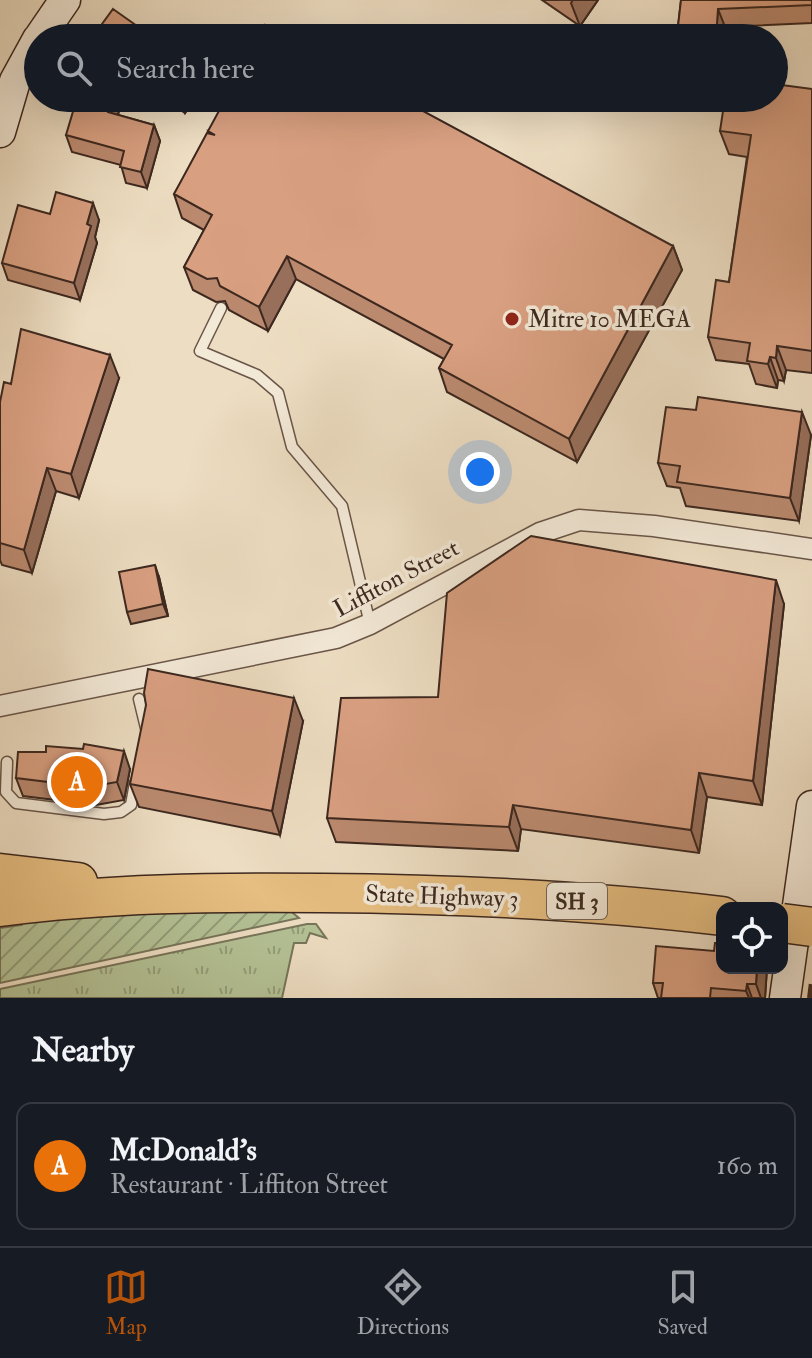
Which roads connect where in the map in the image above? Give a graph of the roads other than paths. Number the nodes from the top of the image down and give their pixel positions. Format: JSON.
{"nodes":[{"id":1,"x":65,"y":0,"type":"edge"},
{"id":2,"x":48,"y":24,"type":"edge"},
{"id":3,"x":24,"y":65,"type":"edge"},
{"id":4,"x":0,"y":132,"type":"edge"},
{"id":5,"x":221,"y":308,"type":"edge"},
{"id":6,"x":812,"y":549,"type":"edge"},
{"id":7,"x":370,"y":624,"type":"junction"},
{"id":8,"x":139,"y":699,"type":"dead end"},
{"id":9,"x":0,"y":706,"type":"edge"},
{"id":10,"x":143,"y":742,"type":"edge"},
{"id":11,"x":7,"y":762,"type":"dead end"},
{"id":12,"x":137,"y":774,"type":"edge"},
{"id":13,"x":812,"y":806,"type":"edge"},
{"id":14,"x":0,"y":873,"type":"edge"},
{"id":15,"x":160,"y":892,"type":"junction"},
{"id":16,"x":0,"y":907,"type":"edge"},
{"id":17,"x":716,"y":915,"type":"edge"},
{"id":18,"x":788,"y":924,"type":"edge"},
{"id":19,"x":812,"y":927,"type":"edge"},
{"id":20,"x":785,"y":998,"type":"edge"}],
"edges":[{"from":1,"to":2,"type":"street"},
{"from":3,"to":4,"type":"street"},
{"from":5,"to":7,"type":"lane"},
{"from":6,"to":7,"type":"street","name":"Liffiton Street"},
{"from":7,"to":9,"type":"street","name":"Liffiton Street"},
{"from":8,"to":10,"type":"lane"},
{"from":11,"to":12,"type":"lane"},
{"from":13,"to":20,"type":"street"},
{"from":14,"to":15,"type":"highway","name":"State Highway 3","number":"SH 3"},
{"from":15,"to":16,"type":"highway","name":"State Highway 3","number":"SH 3"},
{"from":15,"to":17,"type":"highway","name":"State Highway 3","number":"SH 3"},
{"from":18,"to":19,"type":"highway","bridge":true}]}
